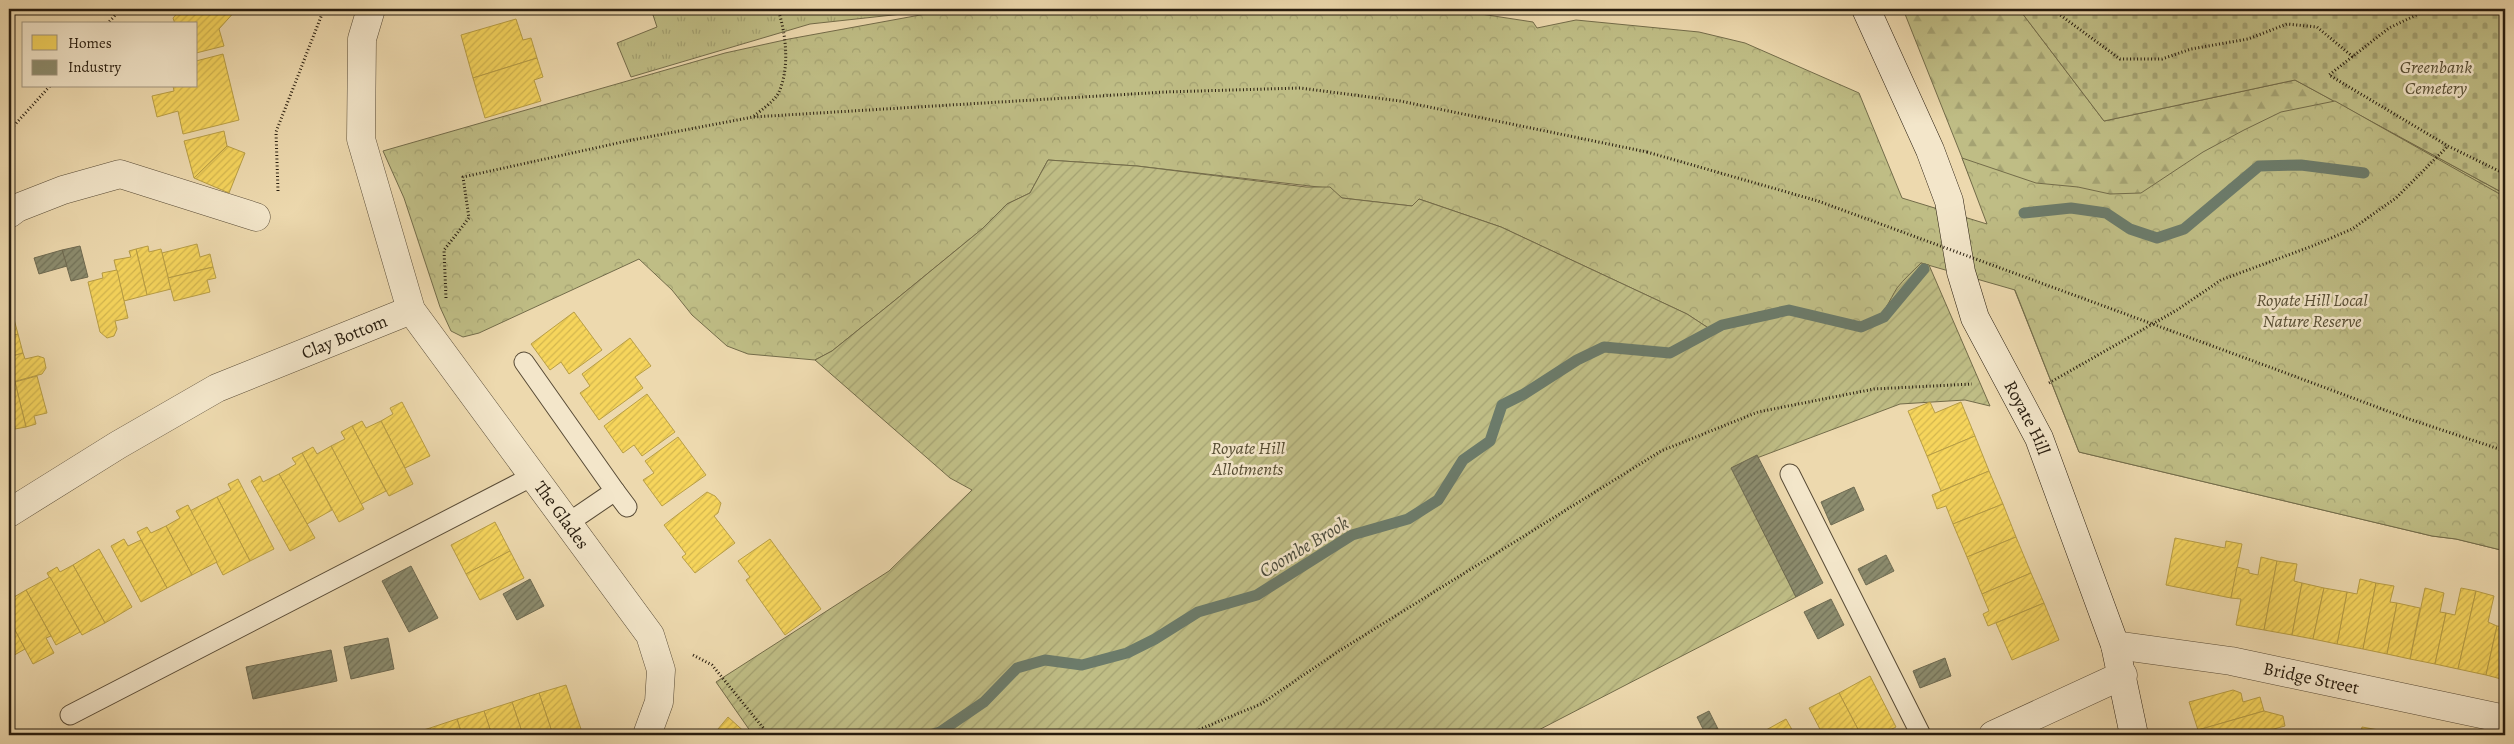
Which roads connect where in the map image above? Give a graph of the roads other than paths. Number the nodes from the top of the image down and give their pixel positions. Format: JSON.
{"nodes":[{"id":1,"x":371,"y":9,"type":"edge"},
{"id":2,"x":1866,"y":9,"type":"edge"},
{"id":3,"x":9,"y":214,"type":"edge"},
{"id":4,"x":256,"y":217,"type":"road end"},
{"id":5,"x":417,"y":317,"type":"junction"},
{"id":6,"x":524,"y":362,"type":"dead end"},
{"id":7,"x":1790,"y":474,"type":"dead end"},
{"id":8,"x":533,"y":476,"type":"junction"},
{"id":9,"x":615,"y":491,"type":"junction"},
{"id":10,"x":627,"y":507,"type":"dead end"},
{"id":11,"x":9,"y":513,"type":"edge"},
{"id":12,"x":568,"y":523,"type":"junction"},
{"id":13,"x":2115,"y":645,"type":"junction"},
{"id":14,"x":2123,"y":675,"type":"junction"},
{"id":15,"x":70,"y":715,"type":"dead end"},
{"id":16,"x":2505,"y":719,"type":"edge"},
{"id":17,"x":647,"y":735,"type":"edge"},
{"id":18,"x":1921,"y":735,"type":"edge"},
{"id":19,"x":1993,"y":735,"type":"edge"},
{"id":20,"x":2134,"y":735,"type":"edge"}],
"edges":[{"from":1,"to":5,"type":"street","name":"Clay Bottom"},
{"from":2,"to":13,"type":"street","name":"Royate Hill"},
{"from":3,"to":4,"type":"street"},
{"from":5,"to":8,"type":"street","name":"The Glades"},
{"from":5,"to":11,"type":"street","name":"Clay Bottom"},
{"from":6,"to":9,"type":"lane"},
{"from":7,"to":18,"type":"lane"},
{"from":8,"to":12,"type":"street","name":"The Glades"},
{"from":8,"to":15,"type":"lane"},
{"from":9,"to":10,"type":"lane"},
{"from":9,"to":12,"type":"lane"},
{"from":12,"to":17,"type":"street","name":"The Glades"},
{"from":13,"to":14,"type":"street","name":"Royate Hill"},
{"from":13,"to":16,"type":"street","name":"Bridge Street"},
{"from":14,"to":19,"type":"street"},
{"from":14,"to":20,"type":"street","name":"Royate Hill"}]}
